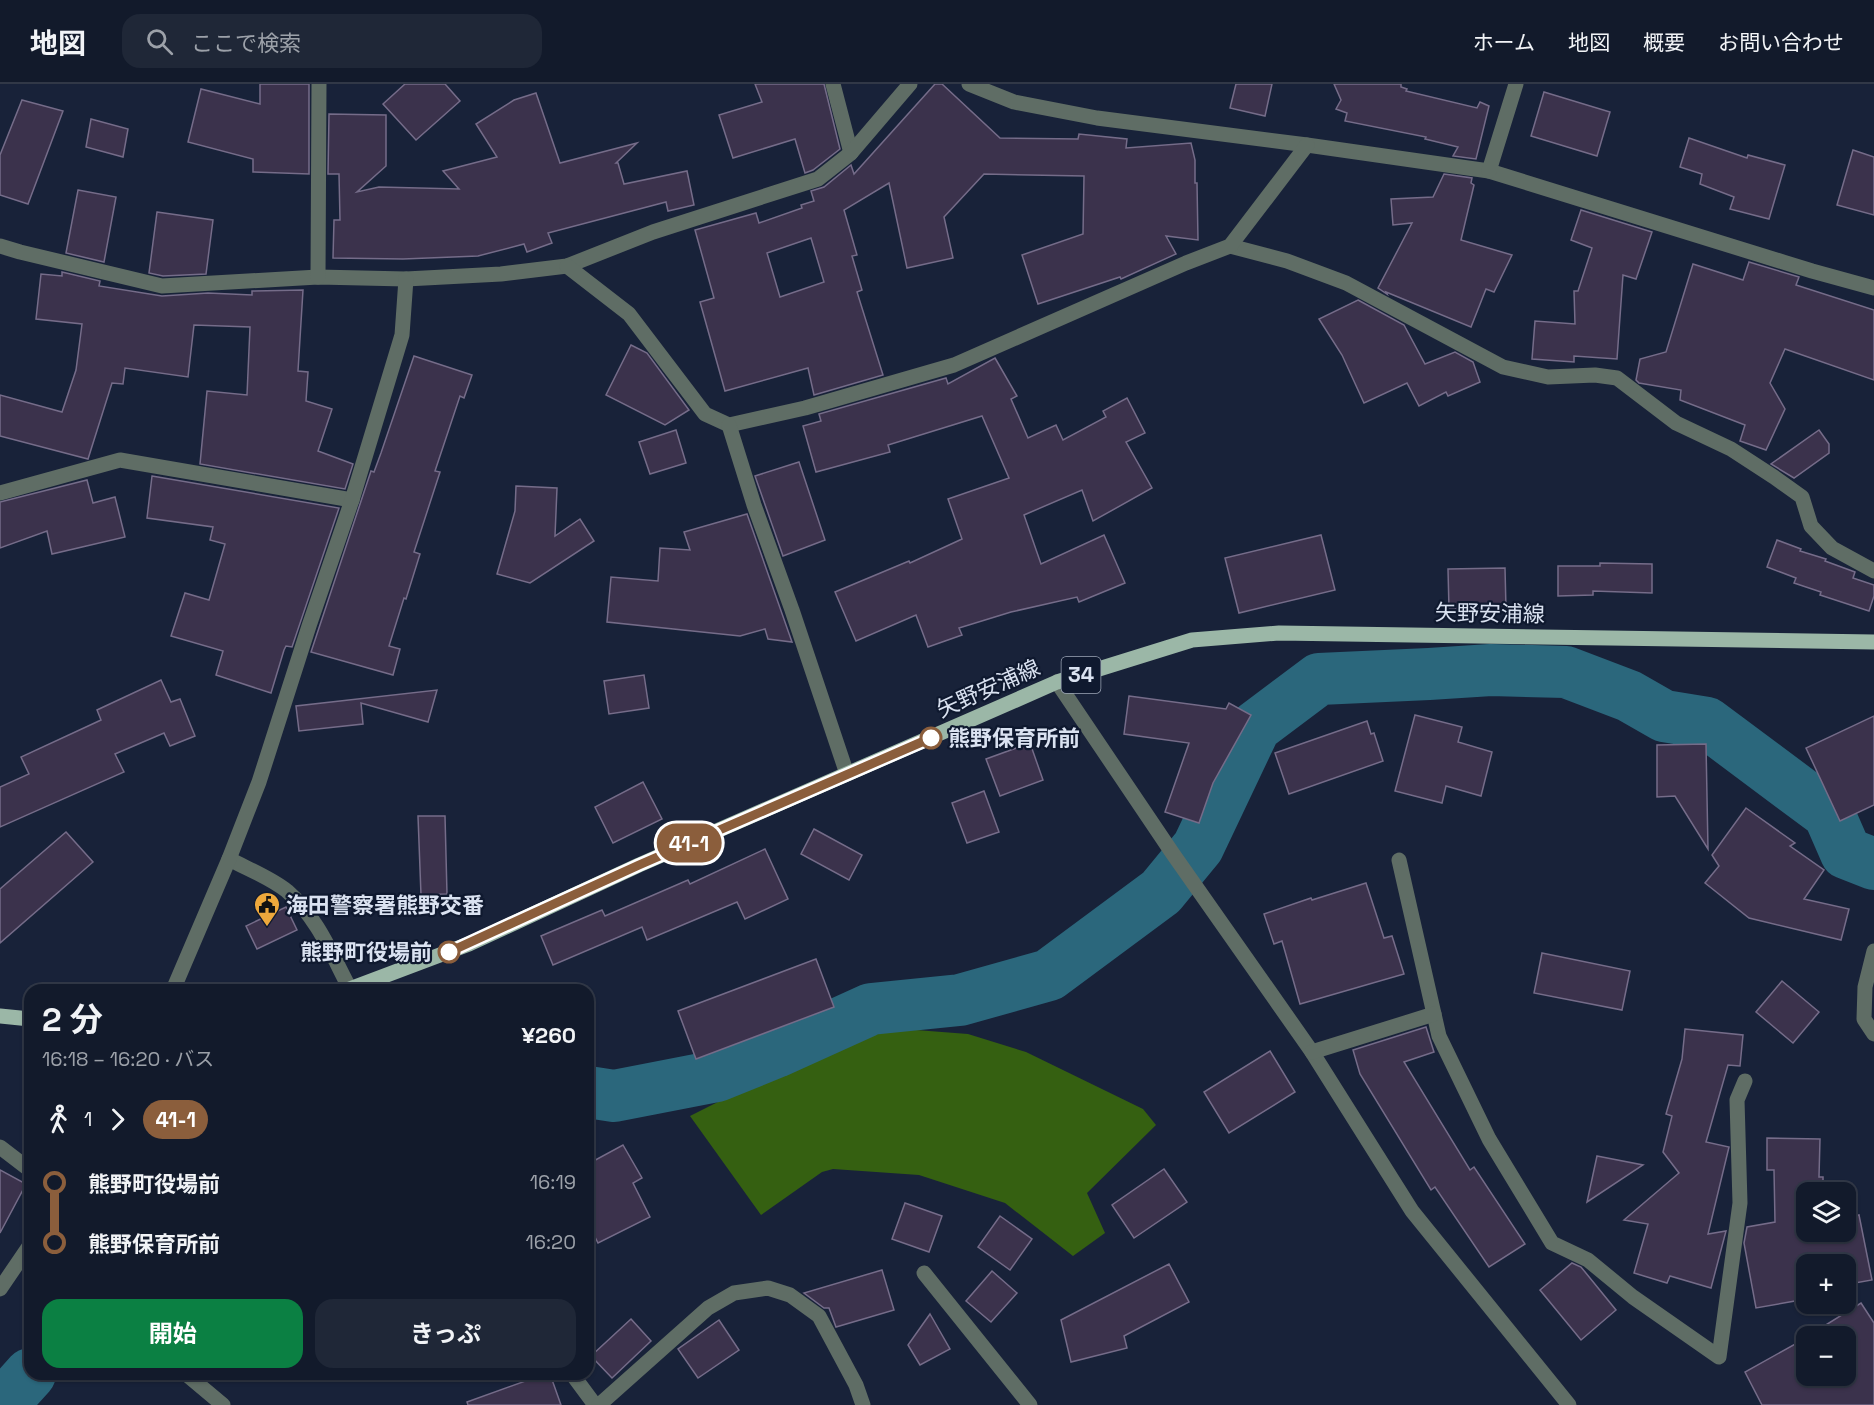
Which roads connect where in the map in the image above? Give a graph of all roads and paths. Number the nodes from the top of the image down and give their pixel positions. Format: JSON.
{"nodes":[{"id":1,"x":319,"y":84,"type":"edge"},
{"id":2,"x":833,"y":84,"type":"edge"},
{"id":3,"x":910,"y":84,"type":"edge"},
{"id":4,"x":969,"y":84,"type":"edge"},
{"id":5,"x":1516,"y":84,"type":"edge"},
{"id":6,"x":1307,"y":145,"type":"junction"},
{"id":7,"x":851,"y":153,"type":"junction"},
{"id":8,"x":1489,"y":171,"type":"junction"},
{"id":9,"x":0,"y":246,"type":"edge"},
{"id":10,"x":1230,"y":246,"type":"junction"},
{"id":11,"x":567,"y":266,"type":"junction"},
{"id":12,"x":318,"y":277,"type":"junction"},
{"id":13,"x":406,"y":279,"type":"junction"},
{"id":14,"x":1874,"y":288,"type":"edge"},
{"id":15,"x":729,"y":425,"type":"junction"},
{"id":16,"x":0,"y":493,"type":"edge"},
{"id":17,"x":352,"y":500,"type":"junction"},
{"id":18,"x":1874,"y":571,"type":"edge"},
{"id":19,"x":1874,"y":642,"type":"edge"},
{"id":20,"x":1057,"y":682,"type":"junction"},
{"id":21,"x":847,"y":774,"type":"junction"},
{"id":22,"x":229,"y":859,"type":"junction"},
{"id":23,"x":1399,"y":860,"type":"dead end"},
{"id":24,"x":1874,"y":951,"type":"edge"},
{"id":25,"x":175,"y":984,"type":"edge"},
{"id":26,"x":346,"y":984,"type":"edge"},
{"id":27,"x":365,"y":984,"type":"edge"},
{"id":28,"x":1434,"y":1014,"type":"junction"},
{"id":29,"x":0,"y":1016,"type":"edge"},
{"id":30,"x":24,"y":1018,"type":"edge"},
{"id":31,"x":1874,"y":1034,"type":"edge"},
{"id":32,"x":1312,"y":1052,"type":"junction"},
{"id":33,"x":1745,"y":1081,"type":"dead end"},
{"id":34,"x":0,"y":1147,"type":"edge"},
{"id":35,"x":24,"y":1165,"type":"edge"},
{"id":36,"x":24,"y":1269,"type":"edge"},
{"id":37,"x":924,"y":1273,"type":"dead end"},
{"id":38,"x":0,"y":1288,"type":"edge"},
{"id":39,"x":193,"y":1380,"type":"edge"},
{"id":40,"x":577,"y":1380,"type":"edge"},
{"id":41,"x":223,"y":1405,"type":"edge"},
{"id":42,"x":597,"y":1405,"type":"edge"},
{"id":43,"x":863,"y":1405,"type":"edge"},
{"id":44,"x":1030,"y":1405,"type":"edge"},
{"id":45,"x":1569,"y":1405,"type":"edge"}],
"edges":[{"from":1,"to":12,"type":"street"},
{"from":2,"to":7,"type":"street"},
{"from":3,"to":7,"type":"street"},
{"from":4,"to":6,"type":"street"},
{"from":5,"to":8,"type":"street"},
{"from":6,"to":8,"type":"street"},
{"from":6,"to":10,"type":"street"},
{"from":7,"to":11,"type":"street"},
{"from":8,"to":14,"type":"street"},
{"from":9,"to":12,"type":"street"},
{"from":10,"to":15,"type":"street"},
{"from":10,"to":18,"type":"street"},
{"from":11,"to":13,"type":"street"},
{"from":11,"to":15,"type":"street"},
{"from":12,"to":13,"type":"street"},
{"from":13,"to":17,"type":"street"},
{"from":15,"to":21,"type":"street"},
{"from":16,"to":17,"type":"street"},
{"from":17,"to":22,"type":"street"},
{"from":19,"to":20,"type":"main road","name":"矢野安浦線","number":"34"},
{"from":20,"to":21,"type":"main road","name":"矢野安浦線","number":"34"},
{"from":20,"to":32,"type":"street"},
{"from":21,"to":27,"type":"main road","name":"矢野安浦線","number":"34"},
{"from":22,"to":25,"type":"street"},
{"from":22,"to":26,"type":"street"},
{"from":23,"to":28,"type":"street"},
{"from":24,"to":31,"type":"street"},
{"from":28,"to":32,"type":"street"},
{"from":28,"to":33,"type":"street"},
{"from":29,"to":30,"type":"main road"},
{"from":32,"to":45,"type":"street"},
{"from":34,"to":35,"type":"street"},
{"from":36,"to":38,"type":"street"},
{"from":37,"to":44,"type":"street"},
{"from":39,"to":41,"type":"street"},
{"from":40,"to":42,"type":"street"},
{"from":42,"to":43,"type":"street"}]}
